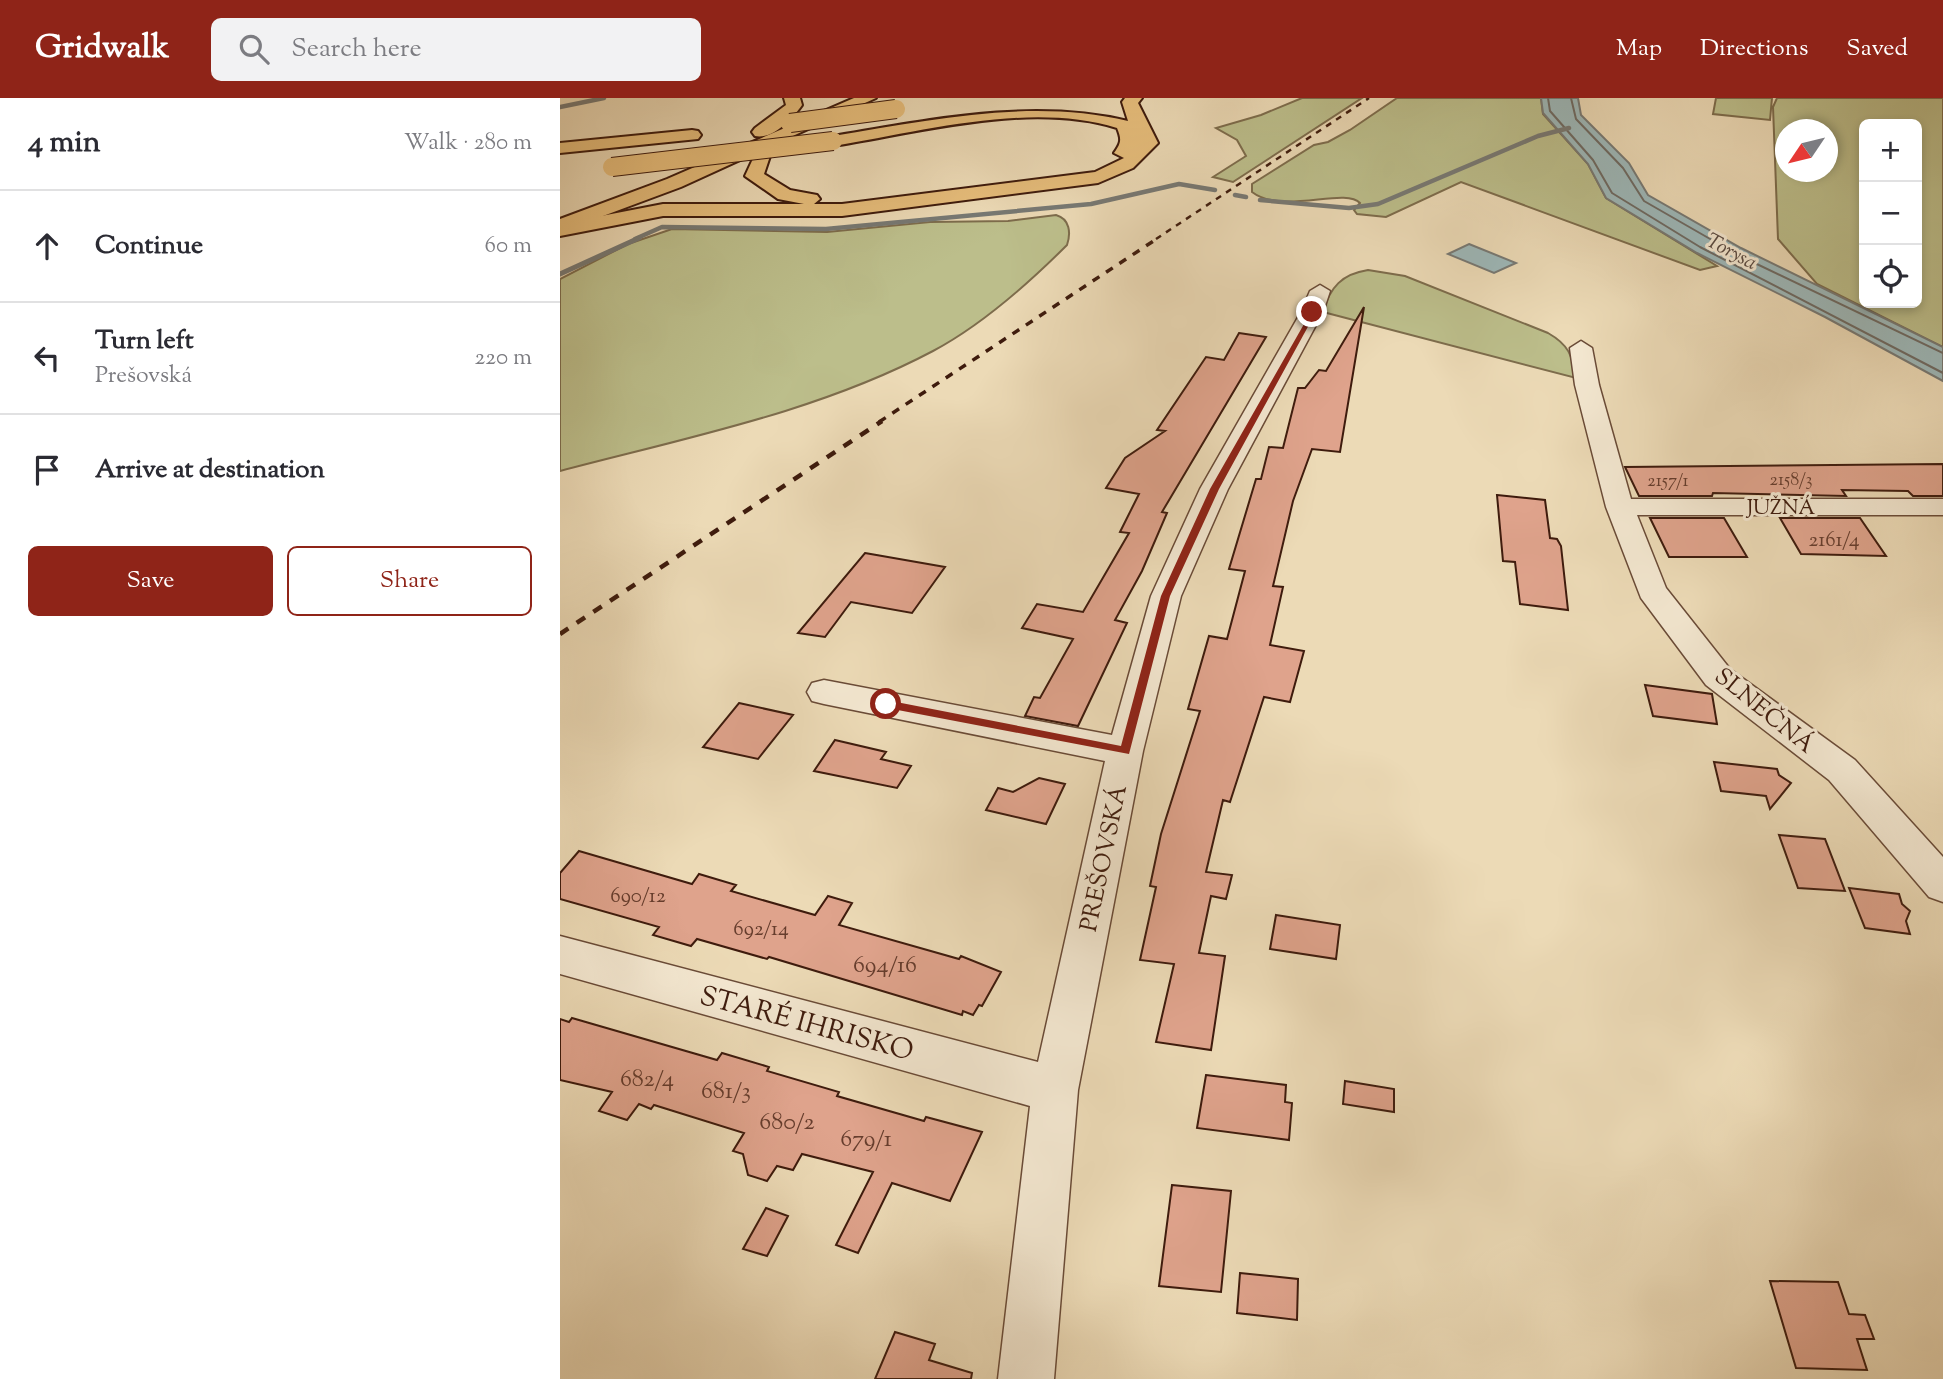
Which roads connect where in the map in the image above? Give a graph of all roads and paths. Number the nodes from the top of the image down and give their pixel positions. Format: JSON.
{"nodes":[{"id":1,"x":792,"y":98,"type":"edge"},
{"id":2,"x":841,"y":98,"type":"edge"},
{"id":3,"x":868,"y":98,"type":"edge"},
{"id":4,"x":1087,"y":98,"type":"edge"},
{"id":5,"x":1134,"y":98,"type":"edge"},
{"id":6,"x":902,"y":108,"type":"dead end"},
{"id":7,"x":996,"y":116,"type":"junction"},
{"id":8,"x":743,"y":129,"type":"dead end"},
{"id":9,"x":761,"y":132,"type":"junction"},
{"id":10,"x":698,"y":134,"type":"dead end"},
{"id":11,"x":785,"y":136,"type":"junction"},
{"id":12,"x":560,"y":148,"type":"edge"},
{"id":13,"x":606,"y":168,"type":"dead end"},
{"id":14,"x":663,"y":176,"type":"junction"},
{"id":15,"x":560,"y":208,"type":"edge"},
{"id":16,"x":560,"y":215,"type":"edge"},
{"id":17,"x":560,"y":228,"type":"edge"},
{"id":18,"x":1320,"y":291,"type":"dead end"},
{"id":19,"x":1581,"y":348,"type":"dead end"},
{"id":20,"x":1943,"y":507,"type":"edge"},
{"id":21,"x":1620,"y":508,"type":"junction"},
{"id":22,"x":824,"y":692,"type":"dead end"},
{"id":23,"x":1125,"y":751,"type":"junction"},
{"id":24,"x":1943,"y":885,"type":"edge"},
{"id":25,"x":560,"y":955,"type":"edge"},
{"id":26,"x":1055,"y":1090,"type":"junction"},
{"id":27,"x":1026,"y":1379,"type":"edge"}],
"edges":[{"from":1,"to":9,"type":"main road"},
{"from":2,"to":9,"type":"main road"},
{"from":3,"to":11,"type":"main road"},
{"from":4,"to":7,"type":"main road"},
{"from":5,"to":17,"type":"main road"},
{"from":6,"to":8,"type":"main road","bridge":true},
{"from":7,"to":11,"type":"main road"},
{"from":7,"to":13,"type":"main road","bridge":true},
{"from":9,"to":14,"type":"main road"},
{"from":10,"to":12,"type":"main road"},
{"from":11,"to":17,"type":"main road"},
{"from":14,"to":15,"type":"main road"},
{"from":14,"to":16,"type":"main road"},
{"from":18,"to":23,"type":"street","name":"PREŠOVSKÁ"},
{"from":19,"to":21,"type":"street","name":"SLNEČNÁ"},
{"from":20,"to":21,"type":"street","name":"JUŽNÁ"},
{"from":21,"to":24,"type":"street","name":"SLNEČNÁ"},
{"from":22,"to":23,"type":"street"},
{"from":23,"to":26,"type":"street","name":"PREŠOVSKÁ"},
{"from":25,"to":26,"type":"street","name":"STARÉ IHRISKO"},
{"from":26,"to":27,"type":"street","name":"PREŠOVSKÁ"}]}
